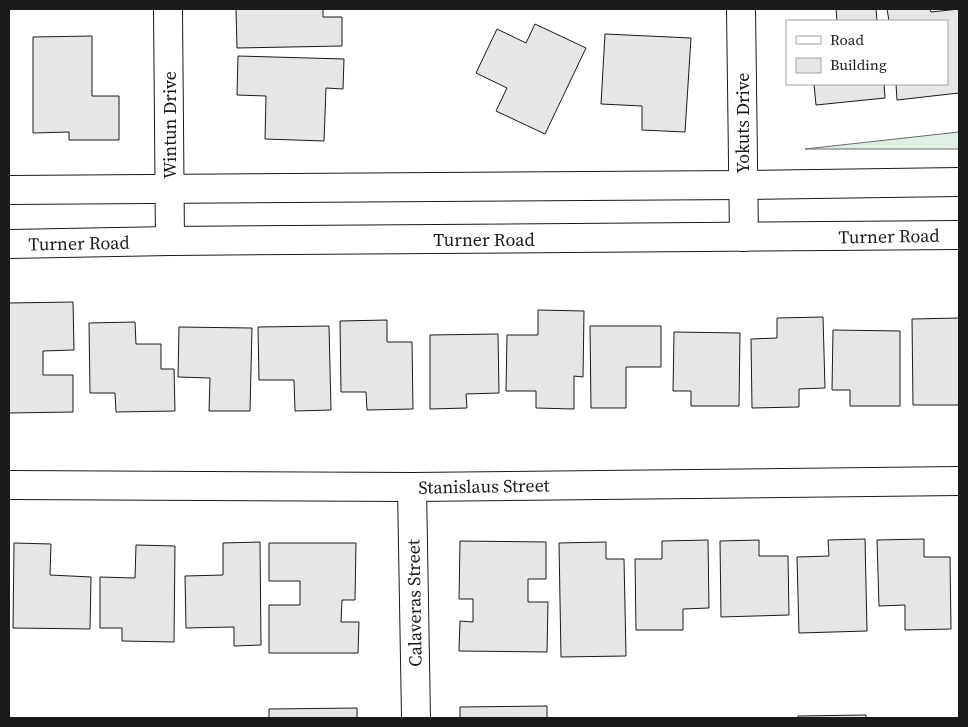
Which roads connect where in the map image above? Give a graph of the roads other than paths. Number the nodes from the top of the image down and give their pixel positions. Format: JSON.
{"nodes":[{"id":1,"x":168,"y":9,"type":"edge"},
{"id":2,"x":742,"y":9,"type":"edge"},
{"id":3,"x":959,"y":182,"type":"edge"},
{"id":4,"x":743,"y":185,"type":"junction"},
{"id":5,"x":169,"y":188,"type":"junction"},
{"id":6,"x":9,"y":190,"type":"edge"},
{"id":7,"x":959,"y":235,"type":"edge"},
{"id":8,"x":744,"y":237,"type":"junction"},
{"id":9,"x":170,"y":241,"type":"junction"},
{"id":10,"x":9,"y":244,"type":"edge"},
{"id":11,"x":959,"y":481,"type":"edge"},
{"id":12,"x":9,"y":486,"type":"edge"},
{"id":13,"x":412,"y":487,"type":"junction"},
{"id":14,"x":416,"y":718,"type":"edge"}],
"edges":[{"from":1,"to":5,"type":"main road","name":"Wintun Drive"},
{"from":2,"to":4,"type":"main road","name":"Yokuts Drive"},
{"from":3,"to":4,"type":"main road"},
{"from":4,"to":5,"type":"main road"},
{"from":4,"to":8,"type":"main road","name":"Yokuts Drive"},
{"from":5,"to":6,"type":"main road"},
{"from":5,"to":9,"type":"main road","name":"Wintun Drive"},
{"from":7,"to":8,"type":"main road","name":"Turner Road"},
{"from":8,"to":9,"type":"main road","name":"Turner Road"},
{"from":9,"to":10,"type":"main road","name":"Turner Road"},
{"from":11,"to":13,"type":"main road","name":"Stanislaus Street"},
{"from":12,"to":13,"type":"main road","name":"Stanislaus Street"},
{"from":13,"to":14,"type":"main road","name":"Calaveras Street"}]}
